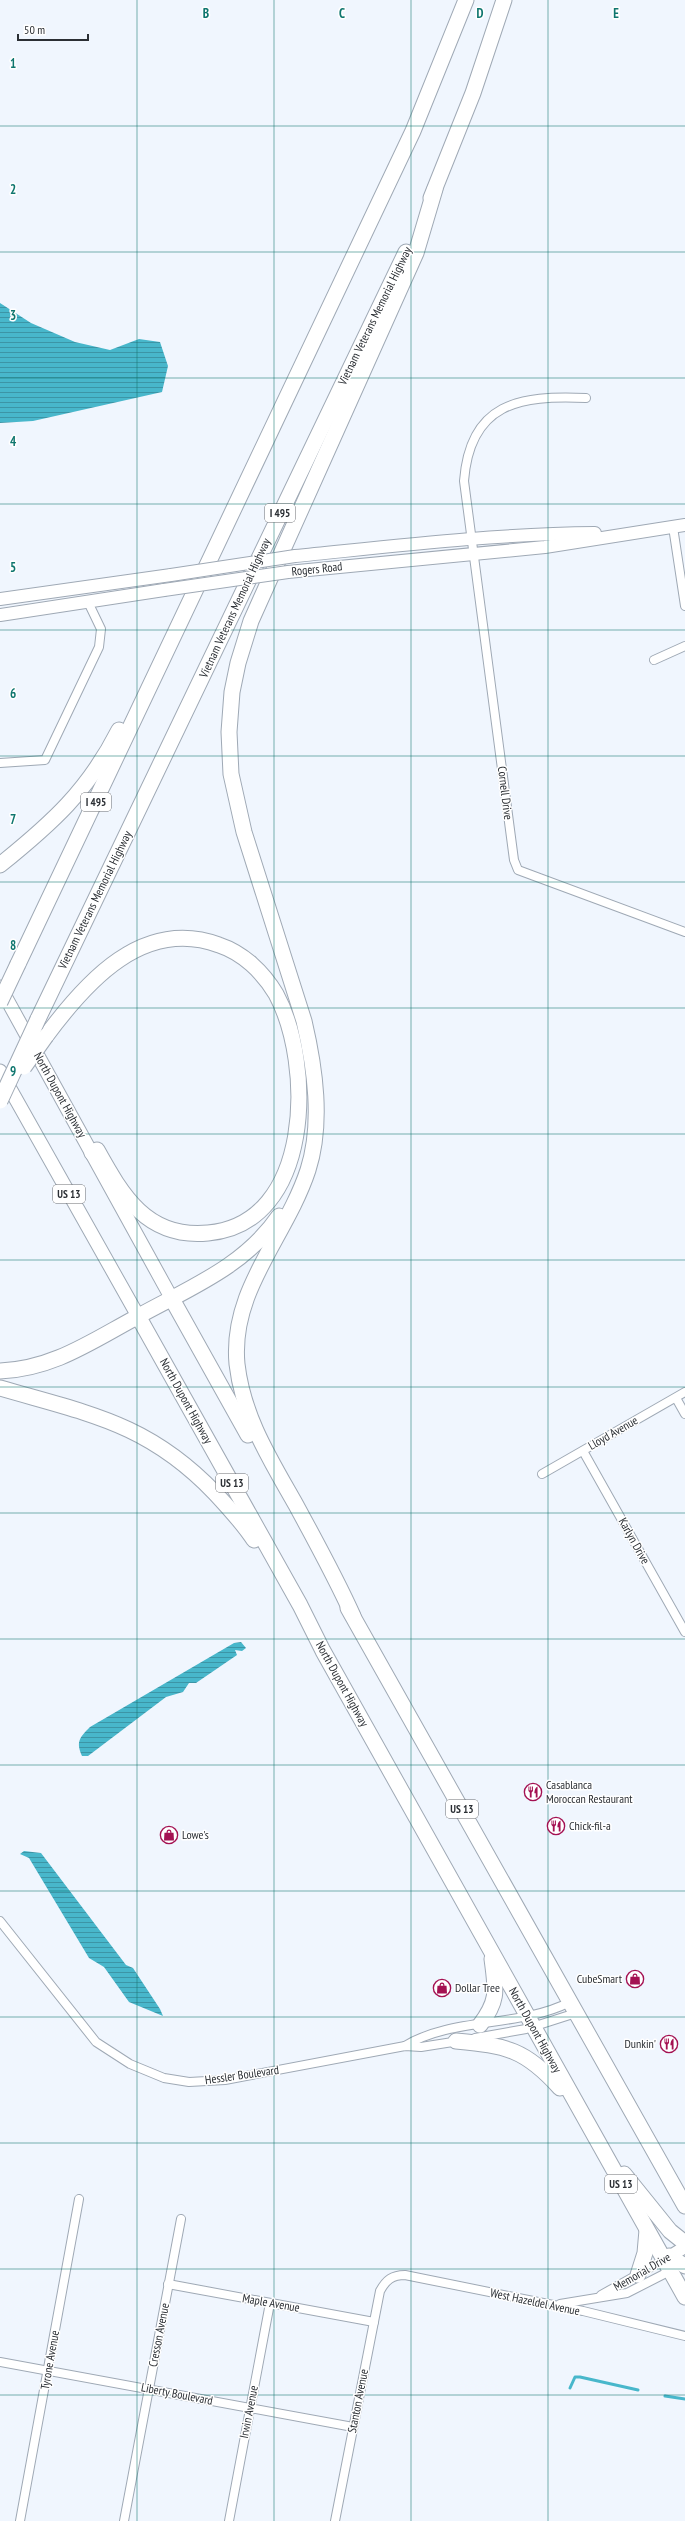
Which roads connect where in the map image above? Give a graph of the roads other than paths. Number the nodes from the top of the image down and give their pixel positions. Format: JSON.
{"nodes":[{"id":1,"x":466,"y":0,"type":"edge"},
{"id":2,"x":504,"y":0,"type":"edge"},
{"id":3,"x":435,"y":189,"type":"junction"},
{"id":4,"x":586,"y":398,"type":"dead end"},
{"id":5,"x":679,"y":526,"type":"edge"},
{"id":6,"x":634,"y":532,"type":"junction"},
{"id":7,"x":473,"y":538,"type":"junction"},
{"id":8,"x":475,"y":554,"type":"junction"},
{"id":9,"x":0,"y":598,"type":"edge"},
{"id":10,"x":88,"y":602,"type":"junction"},
{"id":11,"x":685,"y":606,"type":"edge"},
{"id":12,"x":0,"y":615,"type":"edge"},
{"id":13,"x":171,"y":639,"type":"junction"},
{"id":14,"x":685,"y":646,"type":"edge"},
{"id":15,"x":654,"y":660,"type":"dead end"},
{"id":16,"x":0,"y":763,"type":"edge"},
{"id":17,"x":0,"y":865,"type":"edge"},
{"id":18,"x":685,"y":932,"type":"edge"},
{"id":19,"x":0,"y":987,"type":"edge"},
{"id":20,"x":0,"y":1002,"type":"edge"},
{"id":21,"x":0,"y":1071,"type":"edge"},
{"id":22,"x":0,"y":1101,"type":"edge"},
{"id":23,"x":315,"y":1122,"type":"junction"},
{"id":24,"x":92,"y":1153,"type":"junction"},
{"id":25,"x":172,"y":1299,"type":"junction"},
{"id":26,"x":138,"y":1316,"type":"junction"},
{"id":27,"x":0,"y":1371,"type":"edge"},
{"id":28,"x":0,"y":1388,"type":"edge"},
{"id":29,"x":685,"y":1392,"type":"edge"},
{"id":30,"x":676,"y":1398,"type":"junction"},
{"id":31,"x":685,"y":1414,"type":"edge"},
{"id":32,"x":583,"y":1451,"type":"junction"},
{"id":33,"x":542,"y":1474,"type":"dead end"},
{"id":34,"x":353,"y":1616,"type":"junction"},
{"id":35,"x":685,"y":1632,"type":"edge"},
{"id":36,"x":323,"y":1651,"type":"junction"},
{"id":37,"x":0,"y":1921,"type":"edge"},
{"id":38,"x":491,"y":1951,"type":"junction"},
{"id":39,"x":573,"y":2007,"type":"junction"},
{"id":40,"x":531,"y":2022,"type":"junction"},
{"id":41,"x":480,"y":2025,"type":"junction"},
{"id":42,"x":456,"y":2041,"type":"junction"},
{"id":43,"x":405,"y":2046,"type":"junction"},
{"id":44,"x":579,"y":2109,"type":"junction"},
{"id":45,"x":596,"y":2139,"type":"junction"},
{"id":46,"x":79,"y":2199,"type":"dead end"},
{"id":47,"x":685,"y":2206,"type":"edge"},
{"id":48,"x":181,"y":2219,"type":"dead end"},
{"id":49,"x":647,"y":2230,"type":"junction"},
{"id":50,"x":685,"y":2243,"type":"edge"},
{"id":51,"x":685,"y":2247,"type":"edge"},
{"id":52,"x":676,"y":2263,"type":"edge"},
{"id":53,"x":638,"y":2274,"type":"junction"},
{"id":54,"x":385,"y":2282,"type":"joint"},
{"id":55,"x":168,"y":2284,"type":"junction"},
{"id":56,"x":599,"y":2297,"type":"junction"},
{"id":57,"x":685,"y":2297,"type":"edge"},
{"id":58,"x":270,"y":2303,"type":"junction"},
{"id":59,"x":550,"y":2305,"type":"junction"},
{"id":60,"x":374,"y":2322,"type":"junction"},
{"id":61,"x":685,"y":2336,"type":"edge"},
{"id":62,"x":0,"y":2362,"type":"edge"},
{"id":63,"x":48,"y":2371,"type":"junction"},
{"id":64,"x":149,"y":2388,"type":"junction"},
{"id":65,"x":250,"y":2408,"type":"junction"},
{"id":66,"x":353,"y":2427,"type":"junction"},
{"id":67,"x":20,"y":2521,"type":"edge"},
{"id":68,"x":124,"y":2521,"type":"edge"},
{"id":69,"x":229,"y":2521,"type":"edge"},
{"id":70,"x":335,"y":2521,"type":"edge"}],
"edges":[{"from":1,"to":13,"type":"highway","number":"I 495"},
{"from":2,"to":3,"type":"highway","name":"Vietnam Veterans Memorial Highway","number":"I 495"},
{"from":3,"to":22,"type":"highway","name":"Vietnam Veterans Memorial Highway","number":"I 495","bridge":true},
{"from":3,"to":23,"type":"highway"},
{"from":4,"to":7,"type":"street","name":"Cornell Drive"},
{"from":5,"to":6,"type":"street","name":"Rogers Road"},
{"from":5,"to":11,"type":"street"},
{"from":6,"to":7,"type":"street","name":"Rogers Road"},
{"from":6,"to":8,"type":"street","name":"Rogers Road"},
{"from":7,"to":8,"type":"street","name":"Cornell Drive"},
{"from":7,"to":9,"type":"street","name":"Rogers Road","bridge":true},
{"from":8,"to":10,"type":"street","name":"Rogers Road","bridge":true},
{"from":8,"to":18,"type":"street","name":"Cornell Drive"},
{"from":10,"to":12,"type":"street","name":"Rogers Road"},
{"from":10,"to":16,"type":"street"},
{"from":13,"to":17,"type":"highway"},
{"from":13,"to":20,"type":"highway","number":"I 495","bridge":true},
{"from":14,"to":15,"type":"street"},
{"from":19,"to":24,"type":"main road","name":"North Dupont Highway","number":"US 13"},
{"from":21,"to":26,"type":"main road","name":"North Dupont Highway","number":"US 13"},
{"from":22,"to":24,"type":"highway","bridge":true},
{"from":23,"to":25,"type":"highway"},
{"from":23,"to":34,"type":"highway"},
{"from":24,"to":25,"type":"main road","name":"North Dupont Highway","number":"US 13"},
{"from":25,"to":26,"type":"highway"},
{"from":25,"to":34,"type":"highway","name":"North Dupont Highway","number":"US 13"},
{"from":26,"to":27,"type":"highway"},
{"from":26,"to":36,"type":"highway","name":"North Dupont Highway","number":"US 13"},
{"from":28,"to":36,"type":"highway"},
{"from":29,"to":30,"type":"street","name":"Lloyd Avenue"},
{"from":30,"to":31,"type":"street"},
{"from":30,"to":32,"type":"street","name":"Lloyd Avenue"},
{"from":32,"to":33,"type":"street","name":"Lloyd Avenue"},
{"from":32,"to":35,"type":"street","name":"Karlyn Drive"},
{"from":34,"to":39,"type":"highway","name":"North Dupont Highway","number":"US 13"},
{"from":36,"to":38,"type":"highway","name":"North Dupont Highway","number":"US 13"},
{"from":37,"to":43,"type":"street","name":"Hessler Boulevard"},
{"from":38,"to":40,"type":"highway","name":"North Dupont Highway","number":"US 13"},
{"from":38,"to":41,"type":"highway"},
{"from":39,"to":40,"type":"street","name":"Hessler Boulevard"},
{"from":39,"to":40,"type":"street","name":"Hessler Boulevard"},
{"from":39,"to":47,"type":"highway","name":"North Dupont Highway","number":"US 13"},
{"from":40,"to":41,"type":"street","name":"Hessler Boulevard"},
{"from":40,"to":42,"type":"street","name":"Hessler Boulevard"},
{"from":40,"to":44,"type":"highway","name":"North Dupont Highway","number":"US 13"},
{"from":41,"to":43,"type":"street","name":"Hessler Boulevard"},
{"from":42,"to":43,"type":"street","name":"Hessler Boulevard"},
{"from":42,"to":44,"type":"highway"},
{"from":44,"to":45,"type":"highway","name":"North Dupont Highway","number":"US 13"},
{"from":45,"to":49,"type":"highway","name":"North Dupont Highway","number":"US 13"},
{"from":45,"to":50,"type":"highway"},
{"from":46,"to":63,"type":"street","name":"Tyrone Avenue"},
{"from":48,"to":55,"type":"street","name":"Cresson Avenue"},
{"from":49,"to":52,"type":"highway","name":"North Dupont Highway","number":"US 13"},
{"from":49,"to":53,"type":"highway"},
{"from":51,"to":52,"type":"street","name":"Memorial Drive"},
{"from":52,"to":53,"type":"street","name":"Memorial Drive"},
{"from":52,"to":56,"type":"street","name":"Memorial Drive"},
{"from":52,"to":57,"type":"highway","name":"North Dupont Highway","number":"US 13"},
{"from":53,"to":56,"type":"street","name":"Memorial Drive"},
{"from":54,"to":59,"type":"street","name":"West Hazeldel Avenue"},
{"from":54,"to":60,"type":"street","name":"Stanton Avenue"},
{"from":55,"to":58,"type":"street","name":"Maple Avenue"},
{"from":55,"to":64,"type":"street","name":"Cresson Avenue"},
{"from":56,"to":59,"type":"street","name":"Memorial Drive"},
{"from":58,"to":60,"type":"street","name":"Maple Avenue"},
{"from":58,"to":65,"type":"street","name":"Irwin Avenue"},
{"from":59,"to":61,"type":"street","name":"West Hazeldel Avenue"},
{"from":60,"to":66,"type":"street","name":"Stanton Avenue"},
{"from":62,"to":63,"type":"street","name":"Liberty Boulevard"},
{"from":63,"to":64,"type":"street","name":"Liberty Boulevard"},
{"from":63,"to":67,"type":"street","name":"Tyrone Avenue"},
{"from":64,"to":65,"type":"street","name":"Liberty Boulevard"},
{"from":64,"to":68,"type":"street","name":"Cresson Avenue"},
{"from":65,"to":66,"type":"street","name":"Liberty Boulevard"},
{"from":65,"to":69,"type":"street","name":"Irwin Avenue"},
{"from":66,"to":70,"type":"street","name":"Stanton Avenue"}]}
